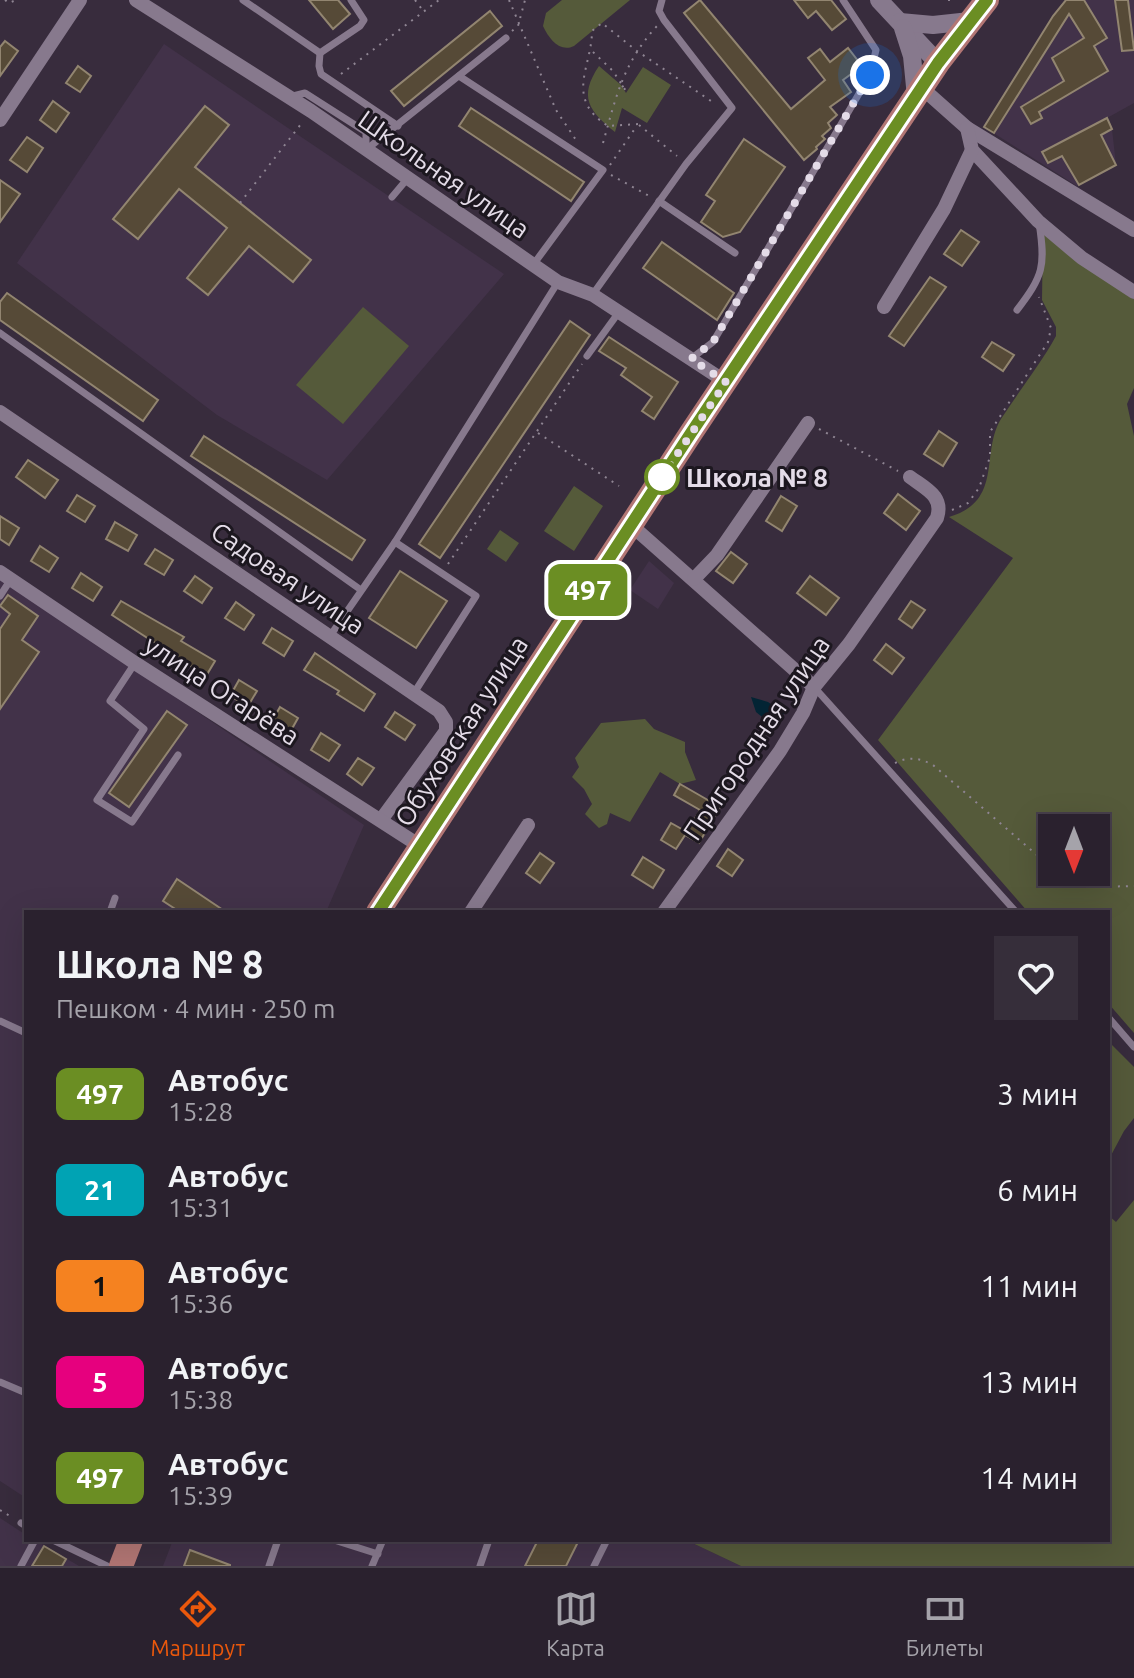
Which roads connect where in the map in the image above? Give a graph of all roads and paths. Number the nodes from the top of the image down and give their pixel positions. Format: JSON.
{"nodes":[{"id":1,"x":5,"y":0,"type":"edge"},
{"id":2,"x":16,"y":0,"type":"edge"},
{"id":3,"x":80,"y":0,"type":"edge"},
{"id":4,"x":136,"y":0,"type":"edge"},
{"id":5,"x":243,"y":0,"type":"edge"},
{"id":6,"x":351,"y":0,"type":"edge"},
{"id":7,"x":415,"y":0,"type":"edge"},
{"id":8,"x":439,"y":0,"type":"edge"},
{"id":9,"x":509,"y":0,"type":"edge"},
{"id":10,"x":525,"y":0,"type":"edge"},
{"id":11,"x":662,"y":0,"type":"edge"},
{"id":12,"x":843,"y":0,"type":"edge"},
{"id":13,"x":879,"y":0,"type":"edge"},
{"id":14,"x":987,"y":0,"type":"edge"},
{"id":15,"x":424,"y":12,"type":"junction"},
{"id":16,"x":664,"y":20,"type":"junction"},
{"id":17,"x":970,"y":21,"type":"junction"},
{"id":18,"x":900,"y":22,"type":"junction"},
{"id":19,"x":518,"y":26,"type":"junction"},
{"id":20,"x":506,"y":38,"type":"joint"},
{"id":21,"x":592,"y":51,"type":"junction"},
{"id":22,"x":637,"y":51,"type":"junction"},
{"id":23,"x":320,"y":53,"type":"junction"},
{"id":24,"x":938,"y":63,"type":"junction"},
{"id":25,"x":340,"y":75,"type":"dead end"},
{"id":26,"x":459,"y":76,"type":"junction"},
{"id":27,"x":620,"y":81,"type":"junction"},
{"id":28,"x":919,"y":92,"type":"junction"},
{"id":29,"x":728,"y":112,"type":"junction"},
{"id":30,"x":0,"y":120,"type":"edge"},
{"id":31,"x":301,"y":124,"type":"dead end"},
{"id":32,"x":638,"y":124,"type":"junction"},
{"id":33,"x":398,"y":126,"type":"junction"},
{"id":34,"x":608,"y":126,"type":"junction"},
{"id":35,"x":967,"y":128,"type":"junction"},
{"id":36,"x":603,"y":143,"type":"dead end"},
{"id":37,"x":366,"y":149,"type":"junction"},
{"id":38,"x":583,"y":149,"type":"dead end"},
{"id":39,"x":972,"y":150,"type":"junction"},
{"id":40,"x":686,"y":164,"type":"junction"},
{"id":41,"x":603,"y":170,"type":"junction"},
{"id":42,"x":408,"y":178,"type":"junction"},
{"id":43,"x":392,"y":197,"type":"dead end"},
{"id":44,"x":659,"y":201,"type":"junction"},
{"id":45,"x":240,"y":203,"type":"dead end"},
{"id":46,"x":1038,"y":221,"type":"junction"},
{"id":47,"x":1134,"y":230,"type":"edge"},
{"id":48,"x":735,"y":253,"type":"dead end"},
{"id":49,"x":533,"y":265,"type":"junction"},
{"id":50,"x":1040,"y":276,"type":"junction"},
{"id":51,"x":558,"y":282,"type":"junction"},
{"id":52,"x":1134,"y":292,"type":"edge"},
{"id":53,"x":593,"y":295,"type":"junction"},
{"id":54,"x":884,"y":307,"type":"dead end"},
{"id":55,"x":1017,"y":310,"type":"dead end"},
{"id":56,"x":619,"y":312,"type":"junction"},
{"id":57,"x":0,"y":333,"type":"edge"},
{"id":58,"x":587,"y":356,"type":"joint"},
{"id":59,"x":691,"y":359,"type":"junction"},
{"id":60,"x":726,"y":382,"type":"junction"},
{"id":61,"x":0,"y":412,"type":"edge"},
{"id":62,"x":808,"y":423,"type":"joint"},
{"id":63,"x":537,"y":432,"type":"junction"},
{"id":64,"x":910,"y":477,"type":"joint"},
{"id":65,"x":619,"y":486,"type":"dead end"},
{"id":66,"x":939,"y":513,"type":"junction"},
{"id":67,"x":631,"y":525,"type":"junction"},
{"id":68,"x":395,"y":542,"type":"junction"},
{"id":69,"x":442,"y":573,"type":"junction"},
{"id":70,"x":6,"y":576,"type":"edge"},
{"id":71,"x":694,"y":579,"type":"junction"},
{"id":72,"x":361,"y":590,"type":"junction"},
{"id":73,"x":0,"y":596,"type":"edge"},
{"id":74,"x":330,"y":636,"type":"junction"},
{"id":75,"x":135,"y":663,"type":"junction"},
{"id":76,"x":814,"y":687,"type":"junction"},
{"id":77,"x":414,"y":693,"type":"junction"},
{"id":78,"x":178,"y":755,"type":"dead end"},
{"id":79,"x":888,"y":767,"type":"junction"},
{"id":80,"x":381,"y":820,"type":"junction"},
{"id":81,"x":528,"y":825,"type":"dead end"},
{"id":82,"x":420,"y":846,"type":"junction"},
{"id":83,"x":1038,"y":856,"type":"edge"},
{"id":84,"x":1090,"y":886,"type":"edge"},
{"id":85,"x":1134,"y":886,"type":"edge"},
{"id":86,"x":115,"y":898,"type":"dead end"},
{"id":87,"x":111,"y":910,"type":"edge"},
{"id":88,"x":379,"y":910,"type":"edge"},
{"id":89,"x":472,"y":910,"type":"edge"},
{"id":90,"x":665,"y":910,"type":"edge"},
{"id":91,"x":1014,"y":910,"type":"edge"},
{"id":92,"x":1110,"y":1019,"type":"edge"},
{"id":93,"x":0,"y":1021,"type":"edge"},
{"id":94,"x":24,"y":1032,"type":"edge"},
{"id":95,"x":1134,"y":1047,"type":"edge"},
{"id":96,"x":0,"y":1382,"type":"edge"},
{"id":97,"x":24,"y":1392,"type":"edge"},
{"id":98,"x":0,"y":1510,"type":"edge"},
{"id":99,"x":24,"y":1524,"type":"edge"},
{"id":100,"x":34,"y":1542,"type":"edge"},
{"id":101,"x":57,"y":1542,"type":"edge"},
{"id":102,"x":130,"y":1542,"type":"edge"},
{"id":103,"x":277,"y":1542,"type":"edge"},
{"id":104,"x":340,"y":1542,"type":"edge"},
{"id":105,"x":382,"y":1542,"type":"edge"},
{"id":106,"x":488,"y":1542,"type":"edge"},
{"id":107,"x":606,"y":1542,"type":"edge"},
{"id":108,"x":378,"y":1554,"type":"junction"},
{"id":109,"x":21,"y":1566,"type":"edge"},
{"id":110,"x":107,"y":1566,"type":"edge"},
{"id":111,"x":121,"y":1566,"type":"edge"},
{"id":112,"x":269,"y":1566,"type":"edge"},
{"id":113,"x":372,"y":1566,"type":"edge"},
{"id":114,"x":480,"y":1566,"type":"edge"},
{"id":115,"x":594,"y":1566,"type":"edge"}],
"edges":[{"from":1,"to":2,"type":"path"},
{"from":3,"to":30,"type":"street"},
{"from":4,"to":37,"type":"street","name":"Школьная улица"},
{"from":5,"to":23,"type":"lane"},
{"from":6,"to":23,"type":"lane"},
{"from":7,"to":15,"type":"path"},
{"from":8,"to":15,"type":"path"},
{"from":9,"to":19,"type":"path"},
{"from":10,"to":19,"type":"path"},
{"from":11,"to":16,"type":"lane"},
{"from":12,"to":59,"type":"lane"},
{"from":13,"to":18,"type":"street"},
{"from":14,"to":17,"type":"main road","name":"Обуховская улица"},
{"from":15,"to":25,"type":"path"},
{"from":16,"to":22,"type":"path"},
{"from":16,"to":29,"type":"lane"},
{"from":17,"to":18,"type":"street"},
{"from":17,"to":24,"type":"main road","name":"Обуховская улица"},
{"from":18,"to":24,"type":"street"},
{"from":18,"to":28,"type":"street"},
{"from":19,"to":20,"type":"path"},
{"from":19,"to":38,"type":"path"},
{"from":20,"to":26,"type":"lane"},
{"from":21,"to":22,"type":"path"},
{"from":21,"to":27,"type":"path"},
{"from":21,"to":34,"type":"path"},
{"from":22,"to":27,"type":"path"},
{"from":22,"to":29,"type":"path"},
{"from":23,"to":33,"type":"lane"},
{"from":24,"to":28,"type":"main road","name":"Обуховская улица"},
{"from":26,"to":33,"type":"lane"},
{"from":26,"to":41,"type":"lane"},
{"from":27,"to":34,"type":"path"},
{"from":28,"to":35,"type":"street"},
{"from":28,"to":60,"type":"main road","name":"Обуховская улица"},
{"from":29,"to":40,"type":"lane"},
{"from":31,"to":45,"type":"path"},
{"from":32,"to":34,"type":"path"},
{"from":32,"to":40,"type":"path"},
{"from":32,"to":41,"type":"path"},
{"from":33,"to":37,"type":"lane"},
{"from":34,"to":36,"type":"path"},
{"from":35,"to":39,"type":"street"},
{"from":35,"to":47,"type":"street"},
{"from":37,"to":42,"type":"street","name":"Школьная улица"},
{"from":39,"to":46,"type":"street"},
{"from":39,"to":54,"type":"street"},
{"from":40,"to":44,"type":"lane"},
{"from":41,"to":44,"type":"path"},
{"from":41,"to":49,"type":"lane"},
{"from":42,"to":43,"type":"lane"},
{"from":42,"to":49,"type":"street","name":"Школьная улица"},
{"from":44,"to":48,"type":"lane"},
{"from":44,"to":53,"type":"lane"},
{"from":46,"to":50,"type":"lane"},
{"from":46,"to":52,"type":"street"},
{"from":49,"to":51,"type":"street","name":"Школьная улица"},
{"from":50,"to":55,"type":"lane"},
{"from":50,"to":66,"type":"path"},
{"from":51,"to":53,"type":"street","name":"Школьная улица"},
{"from":51,"to":68,"type":"lane"},
{"from":53,"to":56,"type":"street","name":"Школьная улица"},
{"from":56,"to":58,"type":"lane"},
{"from":56,"to":59,"type":"street","name":"Школьная улица"},
{"from":57,"to":72,"type":"lane"},
{"from":58,"to":63,"type":"path"},
{"from":59,"to":60,"type":"street","name":"Школьная улица"},
{"from":60,"to":67,"type":"main road","name":"Обуховская улица"},
{"from":61,"to":74,"type":"street","name":"Садовая улица"},
{"from":62,"to":64,"type":"path"},
{"from":62,"to":71,"type":"street"},
{"from":63,"to":65,"type":"path"},
{"from":63,"to":69,"type":"path"},
{"from":64,"to":66,"type":"street"},
{"from":66,"to":76,"type":"street","name":"Пригородная улица"},
{"from":67,"to":71,"type":"street"},
{"from":67,"to":82,"type":"main road","name":"Обуховская улица"},
{"from":68,"to":69,"type":"lane"},
{"from":68,"to":72,"type":"lane"},
{"from":69,"to":77,"type":"lane"},
{"from":70,"to":73,"type":"lane"},
{"from":70,"to":75,"type":"street","name":"улица Огарёва"},
{"from":71,"to":76,"type":"street"},
{"from":72,"to":74,"type":"lane"},
{"from":74,"to":77,"type":"street","name":"Садовая улица"},
{"from":75,"to":78,"type":"lane"},
{"from":75,"to":80,"type":"street","name":"улица Огарёва"},
{"from":76,"to":79,"type":"lane"},
{"from":76,"to":90,"type":"street","name":"Пригородная улица"},
{"from":77,"to":80,"type":"street","name":"Садовая улица"},
{"from":79,"to":83,"type":"path"},
{"from":79,"to":91,"type":"lane"},
{"from":80,"to":82,"type":"street","name":"улица Огарёва"},
{"from":81,"to":89,"type":"street"},
{"from":82,"to":88,"type":"main road","name":"Обуховская улица"},
{"from":84,"to":85,"type":"path"},
{"from":86,"to":87,"type":"lane"},
{"from":92,"to":95,"type":"lane"},
{"from":93,"to":94,"type":"lane"},
{"from":96,"to":97,"type":"lane"},
{"from":98,"to":99,"type":"path"},
{"from":100,"to":109,"type":"lane"},
{"from":101,"to":110,"type":"lane"},
{"from":102,"to":111,"type":"main road"},
{"from":103,"to":112,"type":"lane"},
{"from":104,"to":108,"type":"lane"},
{"from":105,"to":108,"type":"lane"},
{"from":106,"to":114,"type":"lane"},
{"from":107,"to":115,"type":"lane"},
{"from":108,"to":113,"type":"lane"}]}
